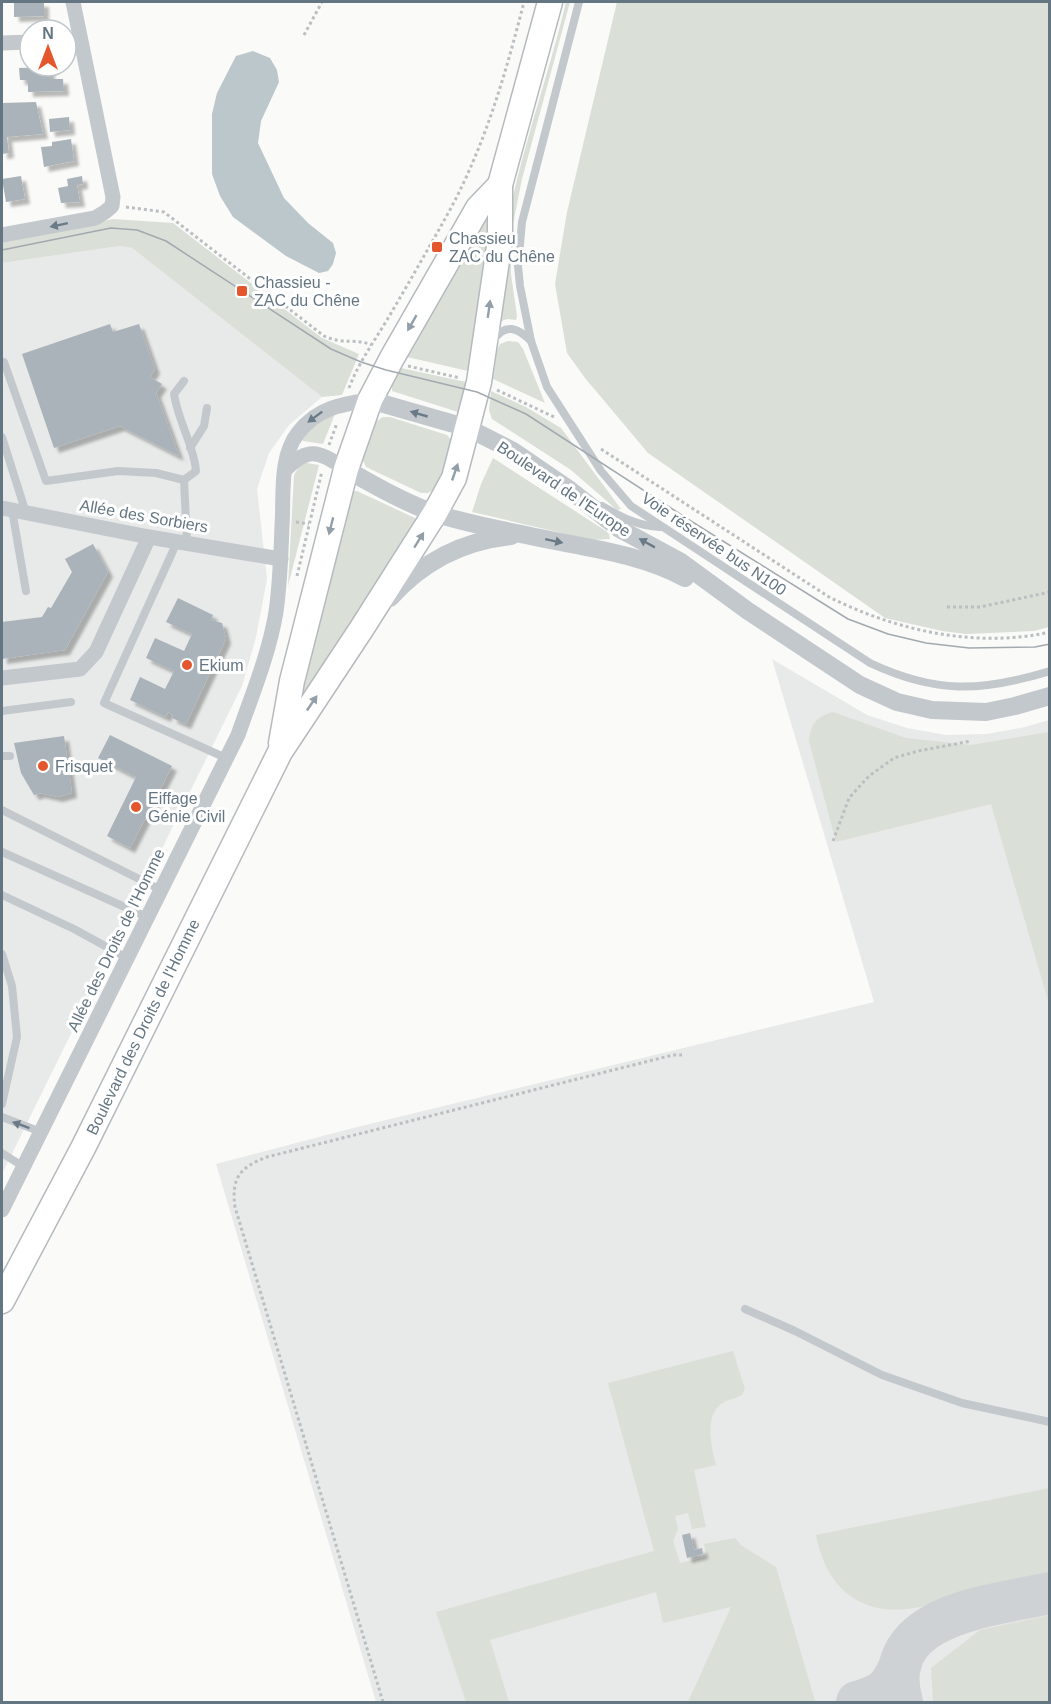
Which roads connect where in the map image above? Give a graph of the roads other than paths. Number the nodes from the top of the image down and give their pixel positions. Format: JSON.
{"nodes":[{"id":1,"x":73,"y":2,"type":"edge"},
{"id":2,"x":550,"y":2,"type":"edge"},
{"id":3,"x":579,"y":2,"type":"edge"},
{"id":4,"x":73,"y":18,"type":"edge"},
{"id":5,"x":18,"y":42,"type":"edge"},
{"id":6,"x":2,"y":43,"type":"edge"},
{"id":7,"x":78,"y":60,"type":"edge"},
{"id":8,"x":500,"y":185,"type":"junction"},
{"id":9,"x":2,"y":235,"type":"edge"},
{"id":10,"x":531,"y":342,"type":"junction"},
{"id":11,"x":4,"y":363,"type":"dead end"},
{"id":12,"x":480,"y":371,"type":"junction"},
{"id":13,"x":184,"y":381,"type":"dead end"},
{"id":14,"x":370,"y":400,"type":"junction"},
{"id":15,"x":207,"y":408,"type":"dead end"},
{"id":16,"x":468,"y":428,"type":"junction"},
{"id":17,"x":2,"y":437,"type":"edge"},
{"id":18,"x":190,"y":448,"type":"junction"},
{"id":19,"x":285,"y":470,"type":"junction"},
{"id":20,"x":346,"y":470,"type":"junction"},
{"id":21,"x":184,"y":480,"type":"junction"},
{"id":22,"x":570,"y":490,"type":"junction"},
{"id":23,"x":13,"y":510,"type":"edge"},
{"id":24,"x":435,"y":513,"type":"junction"},
{"id":25,"x":662,"y":527,"type":"junction"},
{"id":26,"x":523,"y":534,"type":"junction"},
{"id":27,"x":149,"y":537,"type":"junction"},
{"id":28,"x":182,"y":542,"type":"junction"},
{"id":29,"x":281,"y":559,"type":"junction"},
{"id":30,"x":26,"y":591,"type":"dead end"},
{"id":31,"x":748,"y":611,"type":"junction"},
{"id":32,"x":362,"y":628,"type":"junction"},
{"id":33,"x":1050,"y":671,"type":"edge"},
{"id":34,"x":2,"y":678,"type":"edge"},
{"id":35,"x":1050,"y":696,"type":"edge"},
{"id":36,"x":71,"y":702,"type":"dead end"},
{"id":37,"x":2,"y":711,"type":"edge"},
{"id":38,"x":279,"y":752,"type":"junction"},
{"id":39,"x":226,"y":758,"type":"junction"},
{"id":40,"x":2,"y":810,"type":"edge"},
{"id":41,"x":2,"y":852,"type":"edge"},
{"id":42,"x":161,"y":890,"type":"junction"},
{"id":43,"x":2,"y":895,"type":"edge"},
{"id":44,"x":147,"y":917,"type":"junction"},
{"id":45,"x":2,"y":954,"type":"edge"},
{"id":46,"x":127,"y":958,"type":"junction"},
{"id":47,"x":2,"y":1104,"type":"edge"},
{"id":48,"x":2,"y":1117,"type":"edge"},
{"id":49,"x":41,"y":1132,"type":"junction"},
{"id":50,"x":2,"y":1153,"type":"edge"},
{"id":51,"x":24,"y":1167,"type":"junction"},
{"id":52,"x":2,"y":1210,"type":"edge"},
{"id":53,"x":2,"y":1301,"type":"edge"},
{"id":54,"x":745,"y":1308,"type":"dead end"},
{"id":55,"x":1050,"y":1422,"type":"edge"}],
"edges":[{"from":1,"to":4,"type":"street"},
{"from":2,"to":8,"type":"main road"},
{"from":3,"to":10,"type":"lane","name":"Voie réservée bus N100"},
{"from":5,"to":6,"type":"street"},
{"from":7,"to":9,"type":"street","one_way":true},
{"from":12,"to":8,"type":"main road","name":"Boulevard des Droits de l'Homme","one_way":true},
{"from":8,"to":14,"type":"main road","name":"Boulevard des Droits de l'Homme","one_way":true},
{"from":10,"to":12,"type":"lane"},
{"from":10,"to":25,"type":"lane","name":"Voie réservée bus N100"},
{"from":11,"to":21,"type":"lane"},
{"from":12,"to":16,"type":"main road","name":"Boulevard des Droits de l'Homme"},
{"from":13,"to":18,"type":"lane"},
{"from":16,"to":14,"type":"street","name":"Boulevard de l'Europe","one_way":true},
{"from":14,"to":19,"type":"street","name":"Allée des Droits de l'Homme","one_way":true},
{"from":14,"to":20,"type":"main road","name":"Boulevard des Droits de l'Homme"},
{"from":15,"to":18,"type":"lane"},
{"from":16,"to":22,"type":"street","name":"Boulevard de l'Europe"},
{"from":24,"to":16,"type":"main road","name":"Boulevard des Droits de l'Homme","one_way":true},
{"from":17,"to":23,"type":"lane"},
{"from":18,"to":21,"type":"lane"},
{"from":19,"to":20,"type":"street"},
{"from":19,"to":29,"type":"street","name":"Allée des Droits de l'Homme"},
{"from":20,"to":24,"type":"street","name":"Boulevard de l'Europe"},
{"from":20,"to":38,"type":"main road","name":"Boulevard des Droits de l'Homme","one_way":true},
{"from":21,"to":28,"type":"lane"},
{"from":22,"to":25,"type":"lane"},
{"from":31,"to":22,"type":"street","name":"Boulevard de l'Europe","one_way":true},
{"from":23,"to":27,"type":"street","name":"Allée des Sorbiers"},
{"from":23,"to":30,"type":"lane"},
{"from":24,"to":26,"type":"street","name":"Boulevard de l'Europe"},
{"from":32,"to":24,"type":"main road","name":"Boulevard des Droits de l'Homme","one_way":true},
{"from":25,"to":33,"type":"lane","name":"Voie réservée bus N100"},
{"from":26,"to":31,"type":"street","name":"Boulevard de l'Europe","one_way":true},
{"from":26,"to":32,"type":"street","name":"Boulevard de l'Europe"},
{"from":27,"to":28,"type":"street","name":"Allée des Sorbiers"},
{"from":27,"to":34,"type":"street"},
{"from":28,"to":29,"type":"street","name":"Allée des Sorbiers"},
{"from":28,"to":39,"type":"lane"},
{"from":29,"to":39,"type":"street","name":"Allée des Droits de l'Homme"},
{"from":31,"to":35,"type":"street","name":"Boulevard de l'Europe"},
{"from":38,"to":32,"type":"main road","name":"Boulevard des Droits de l'Homme","one_way":true},
{"from":36,"to":37,"type":"lane"},
{"from":38,"to":53,"type":"main road","name":"Boulevard des Droits de l'Homme"},
{"from":39,"to":42,"type":"street","name":"Allée des Droits de l'Homme"},
{"from":40,"to":42,"type":"lane"},
{"from":41,"to":44,"type":"lane"},
{"from":42,"to":44,"type":"street","name":"Allée des Droits de l'Homme"},
{"from":43,"to":46,"type":"lane"},
{"from":44,"to":46,"type":"street","name":"Allée des Droits de l'Homme"},
{"from":45,"to":47,"type":"lane"},
{"from":46,"to":49,"type":"street","name":"Allée des Droits de l'Homme"},
{"from":49,"to":48,"type":"lane","one_way":true},
{"from":49,"to":51,"type":"street","name":"Allée des Droits de l'Homme"},
{"from":50,"to":51,"type":"lane"},
{"from":51,"to":52,"type":"street","name":"Allée des Droits de l'Homme"},
{"from":54,"to":55,"type":"lane"}]}
